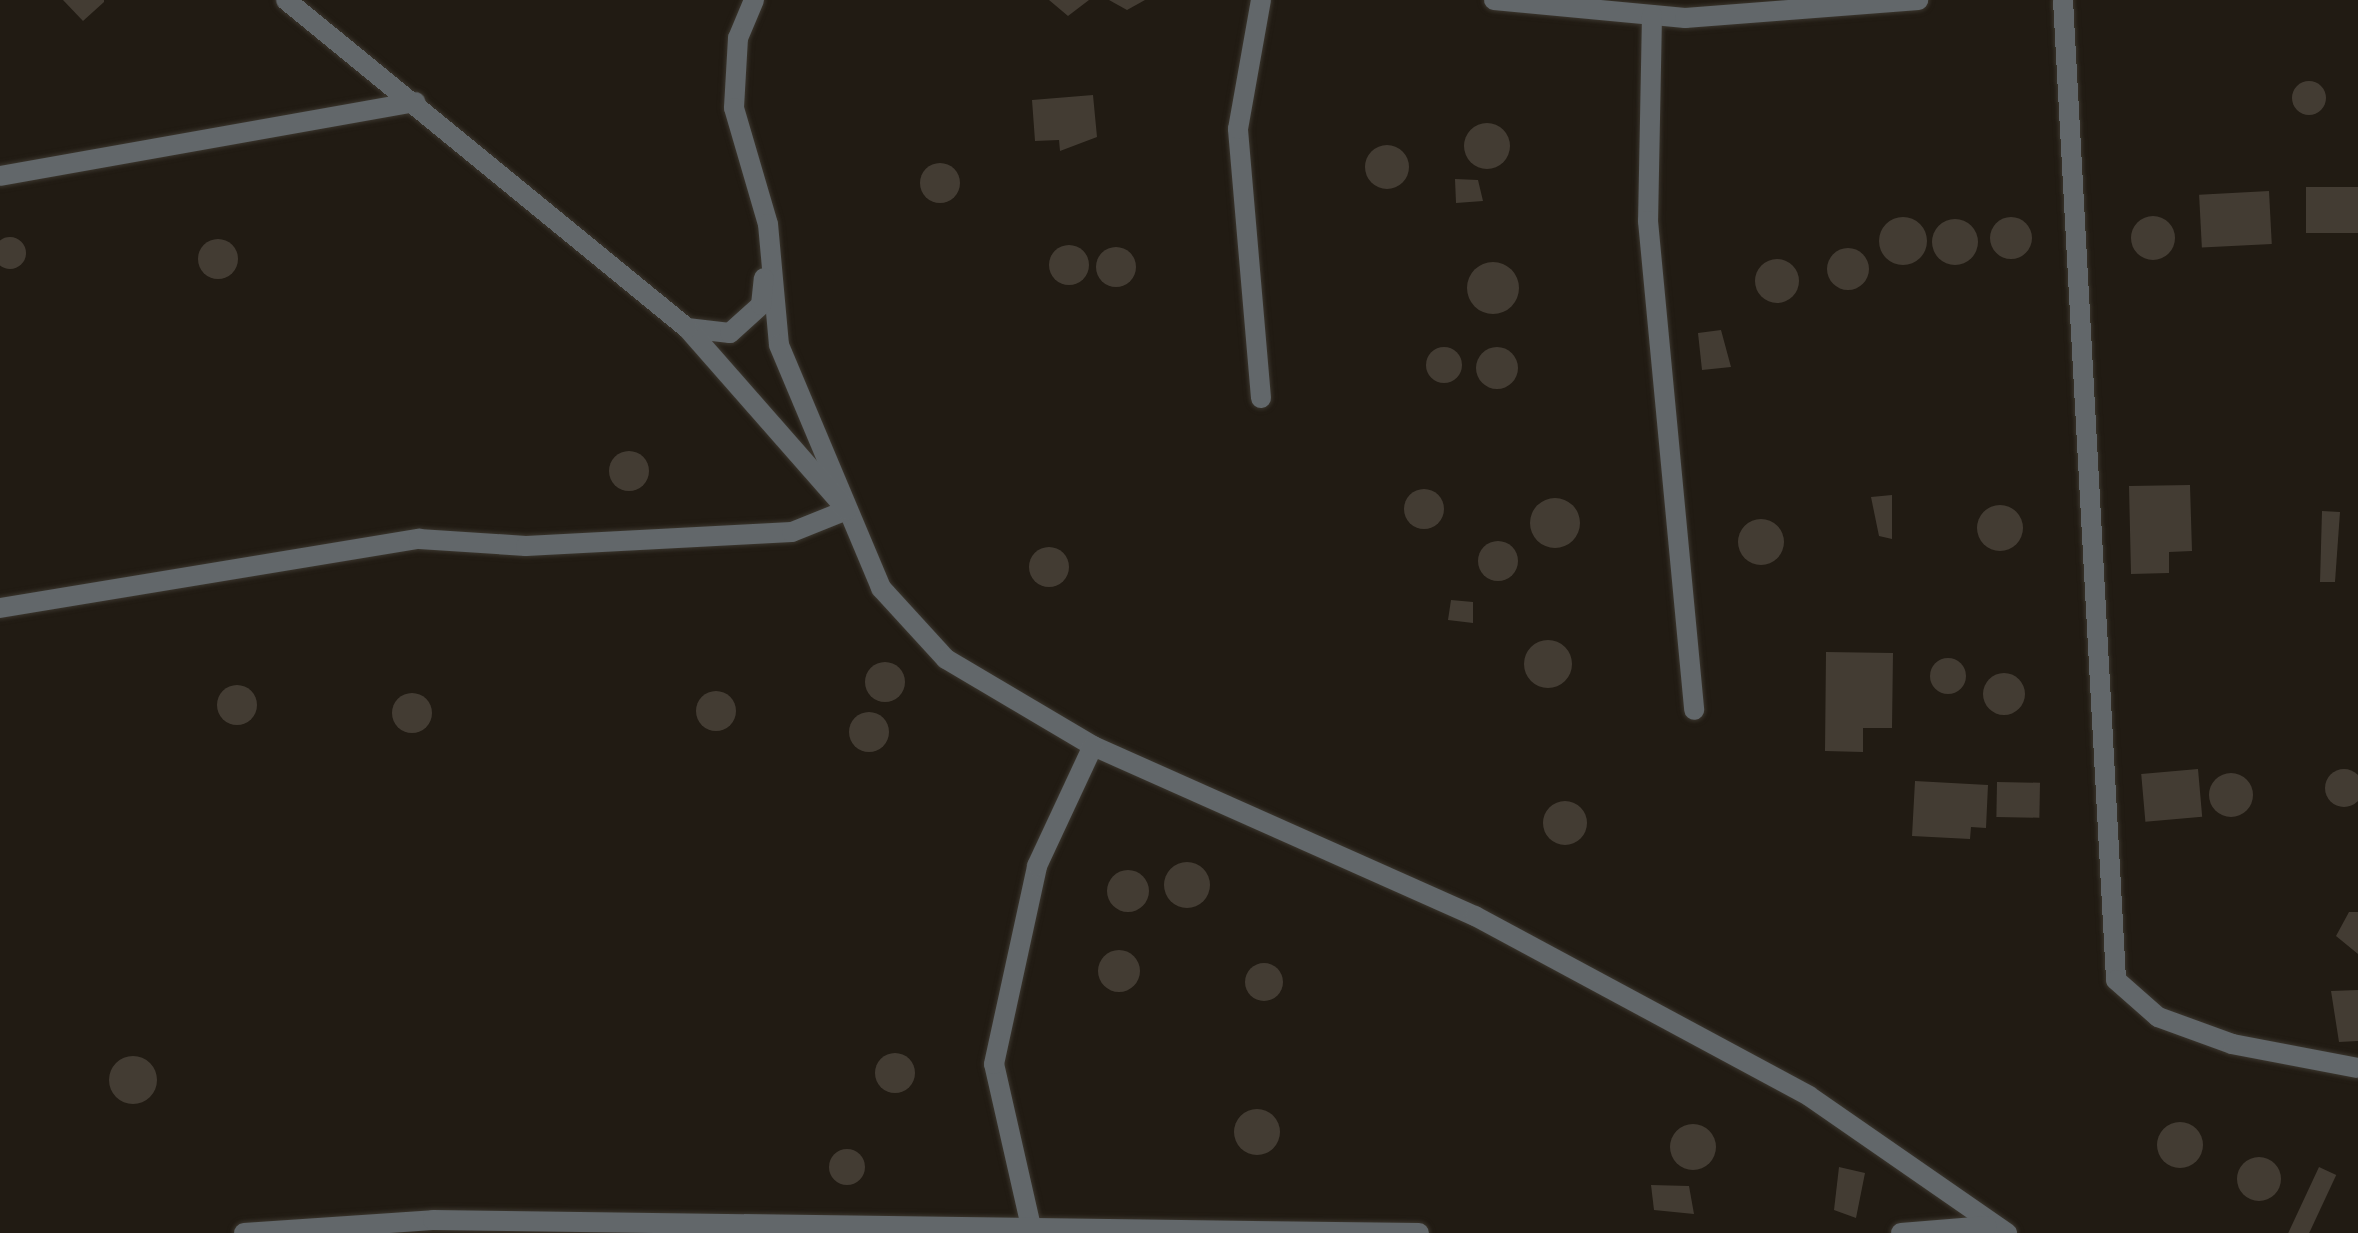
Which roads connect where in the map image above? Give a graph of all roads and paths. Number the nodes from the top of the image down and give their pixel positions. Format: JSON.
{"nodes":[{"id":1,"x":286,"y":0,"type":"edge"},
{"id":2,"x":754,"y":0,"type":"edge"},
{"id":3,"x":1261,"y":0,"type":"edge"},
{"id":4,"x":1918,"y":0,"type":"edge"},
{"id":5,"x":2063,"y":0,"type":"edge"},
{"id":6,"x":1500,"y":1,"type":"edge"},
{"id":7,"x":1652,"y":15,"type":"junction"},
{"id":8,"x":415,"y":102,"type":"junction"},
{"id":9,"x":0,"y":176,"type":"edge"},
{"id":10,"x":768,"y":224,"type":"junction"},
{"id":11,"x":687,"y":328,"type":"junction"},
{"id":12,"x":1261,"y":398,"type":"dead end"},
{"id":13,"x":846,"y":510,"type":"junction"},
{"id":14,"x":0,"y":608,"type":"edge"},
{"id":15,"x":1694,"y":710,"type":"dead end"},
{"id":16,"x":1092,"y":746,"type":"junction"},
{"id":17,"x":2358,"y":1068,"type":"edge"},
{"id":18,"x":1994,"y":1230,"type":"edge"},
{"id":19,"x":1032,"y":1231,"type":"edge"},
{"id":20,"x":244,"y":1233,"type":"edge"},
{"id":21,"x":1419,"y":1233,"type":"edge"},
{"id":22,"x":1901,"y":1233,"type":"edge"}],
"edges":[{"from":1,"to":8,"type":"street"},
{"from":2,"to":10,"type":"street"},
{"from":3,"to":12,"type":"street"},
{"from":4,"to":7,"type":"street"},
{"from":5,"to":17,"type":"street"},
{"from":6,"to":7,"type":"street"},
{"from":7,"to":15,"type":"street"},
{"from":8,"to":9,"type":"street"},
{"from":8,"to":11,"type":"street"},
{"from":10,"to":11,"type":"street"},
{"from":10,"to":13,"type":"street"},
{"from":11,"to":13,"type":"street"},
{"from":13,"to":14,"type":"street"},
{"from":13,"to":16,"type":"street"},
{"from":16,"to":18,"type":"street"},
{"from":16,"to":19,"type":"street"},
{"from":18,"to":22,"type":"street"},
{"from":19,"to":20,"type":"street"},
{"from":19,"to":21,"type":"street"}]}
